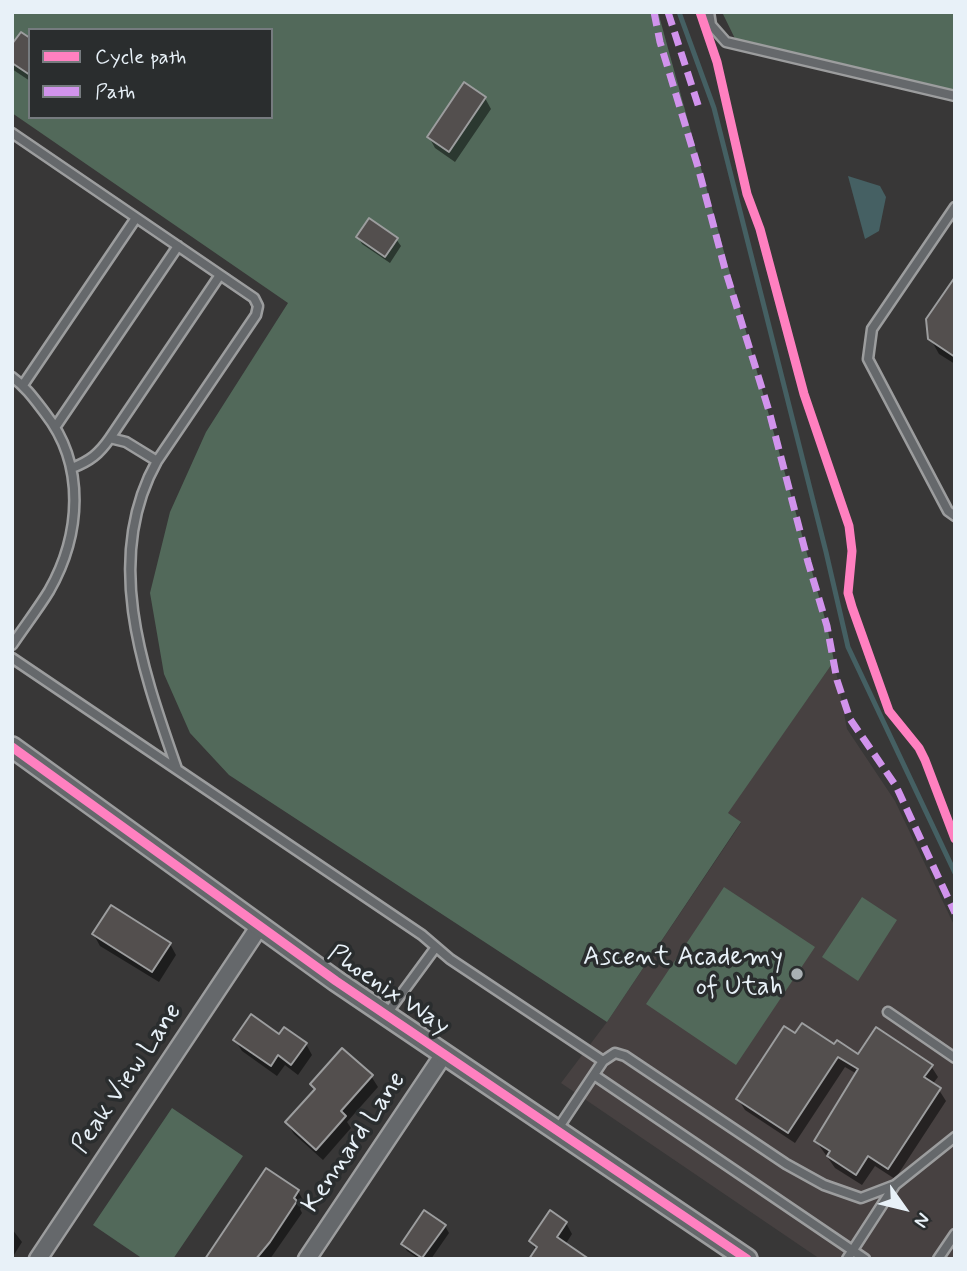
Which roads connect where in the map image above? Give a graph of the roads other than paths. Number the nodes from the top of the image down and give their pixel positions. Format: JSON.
{"nodes":[{"id":1,"x":709,"y":12,"type":"edge"},
{"id":2,"x":955,"y":96,"type":"edge"},
{"id":3,"x":12,"y":134,"type":"edge"},
{"id":4,"x":955,"y":206,"type":"edge"},
{"id":5,"x":136,"y":218,"type":"junction"},
{"id":6,"x":178,"y":246,"type":"junction"},
{"id":7,"x":220,"y":275,"type":"junction"},
{"id":8,"x":12,"y":377,"type":"edge"},
{"id":9,"x":23,"y":384,"type":"junction"},
{"id":10,"x":55,"y":426,"type":"junction"},
{"id":11,"x":110,"y":438,"type":"junction"},
{"id":12,"x":158,"y":461,"type":"junction"},
{"id":13,"x":72,"y":468,"type":"junction"},
{"id":14,"x":955,"y":516,"type":"edge"},
{"id":15,"x":12,"y":645,"type":"edge"},
{"id":16,"x":12,"y":658,"type":"edge"},
{"id":17,"x":12,"y":747,"type":"edge"},
{"id":18,"x":177,"y":769,"type":"junction"},
{"id":19,"x":259,"y":926,"type":"junction"},
{"id":20,"x":436,"y":947,"type":"junction"},
{"id":21,"x":888,"y":1012,"type":"dead end"},
{"id":22,"x":386,"y":1015,"type":"junction"},
{"id":23,"x":444,"y":1054,"type":"junction"},
{"id":24,"x":955,"y":1058,"type":"edge"},
{"id":25,"x":603,"y":1061,"type":"junction"},
{"id":26,"x":594,"y":1074,"type":"junction"},
{"id":27,"x":557,"y":1130,"type":"junction"},
{"id":28,"x":954,"y":1140,"type":"edge"},
{"id":29,"x":895,"y":1185,"type":"junction"},
{"id":30,"x":955,"y":1234,"type":"edge"},
{"id":31,"x":850,"y":1255,"type":"edge"},
{"id":32,"x":38,"y":1259,"type":"edge"},
{"id":33,"x":307,"y":1259,"type":"edge"},
{"id":34,"x":747,"y":1259,"type":"edge"},
{"id":35,"x":865,"y":1259,"type":"edge"},
{"id":36,"x":938,"y":1259,"type":"edge"}],
"edges":[{"from":1,"to":2,"type":"lane"},
{"from":3,"to":5,"type":"lane"},
{"from":4,"to":14,"type":"lane"},
{"from":5,"to":6,"type":"lane"},
{"from":5,"to":9,"type":"lane"},
{"from":6,"to":7,"type":"lane"},
{"from":6,"to":10,"type":"lane"},
{"from":7,"to":11,"type":"lane"},
{"from":7,"to":12,"type":"lane"},
{"from":8,"to":9,"type":"lane"},
{"from":9,"to":10,"type":"lane"},
{"from":10,"to":13,"type":"lane"},
{"from":11,"to":12,"type":"lane"},
{"from":11,"to":13,"type":"lane"},
{"from":12,"to":18,"type":"lane"},
{"from":13,"to":15,"type":"lane"},
{"from":16,"to":18,"type":"lane"},
{"from":17,"to":19,"type":"street","name":"Phoenix Way"},
{"from":18,"to":20,"type":"lane"},
{"from":19,"to":22,"type":"street","name":"Phoenix Way"},
{"from":19,"to":32,"type":"street","name":"Peak View Lane"},
{"from":20,"to":22,"type":"lane"},
{"from":20,"to":25,"type":"lane"},
{"from":21,"to":24,"type":"lane"},
{"from":22,"to":23,"type":"street","name":"Phoenix Way"},
{"from":23,"to":27,"type":"street","name":"Phoenix Way"},
{"from":23,"to":33,"type":"street","name":"Kennard Lane"},
{"from":25,"to":26,"type":"lane"},
{"from":25,"to":29,"type":"lane"},
{"from":26,"to":27,"type":"lane"},
{"from":26,"to":31,"type":"lane"},
{"from":27,"to":34,"type":"street","name":"Phoenix Way"},
{"from":28,"to":29,"type":"lane"},
{"from":29,"to":31,"type":"lane"},
{"from":30,"to":36,"type":"lane"},
{"from":31,"to":35,"type":"lane"}]}
